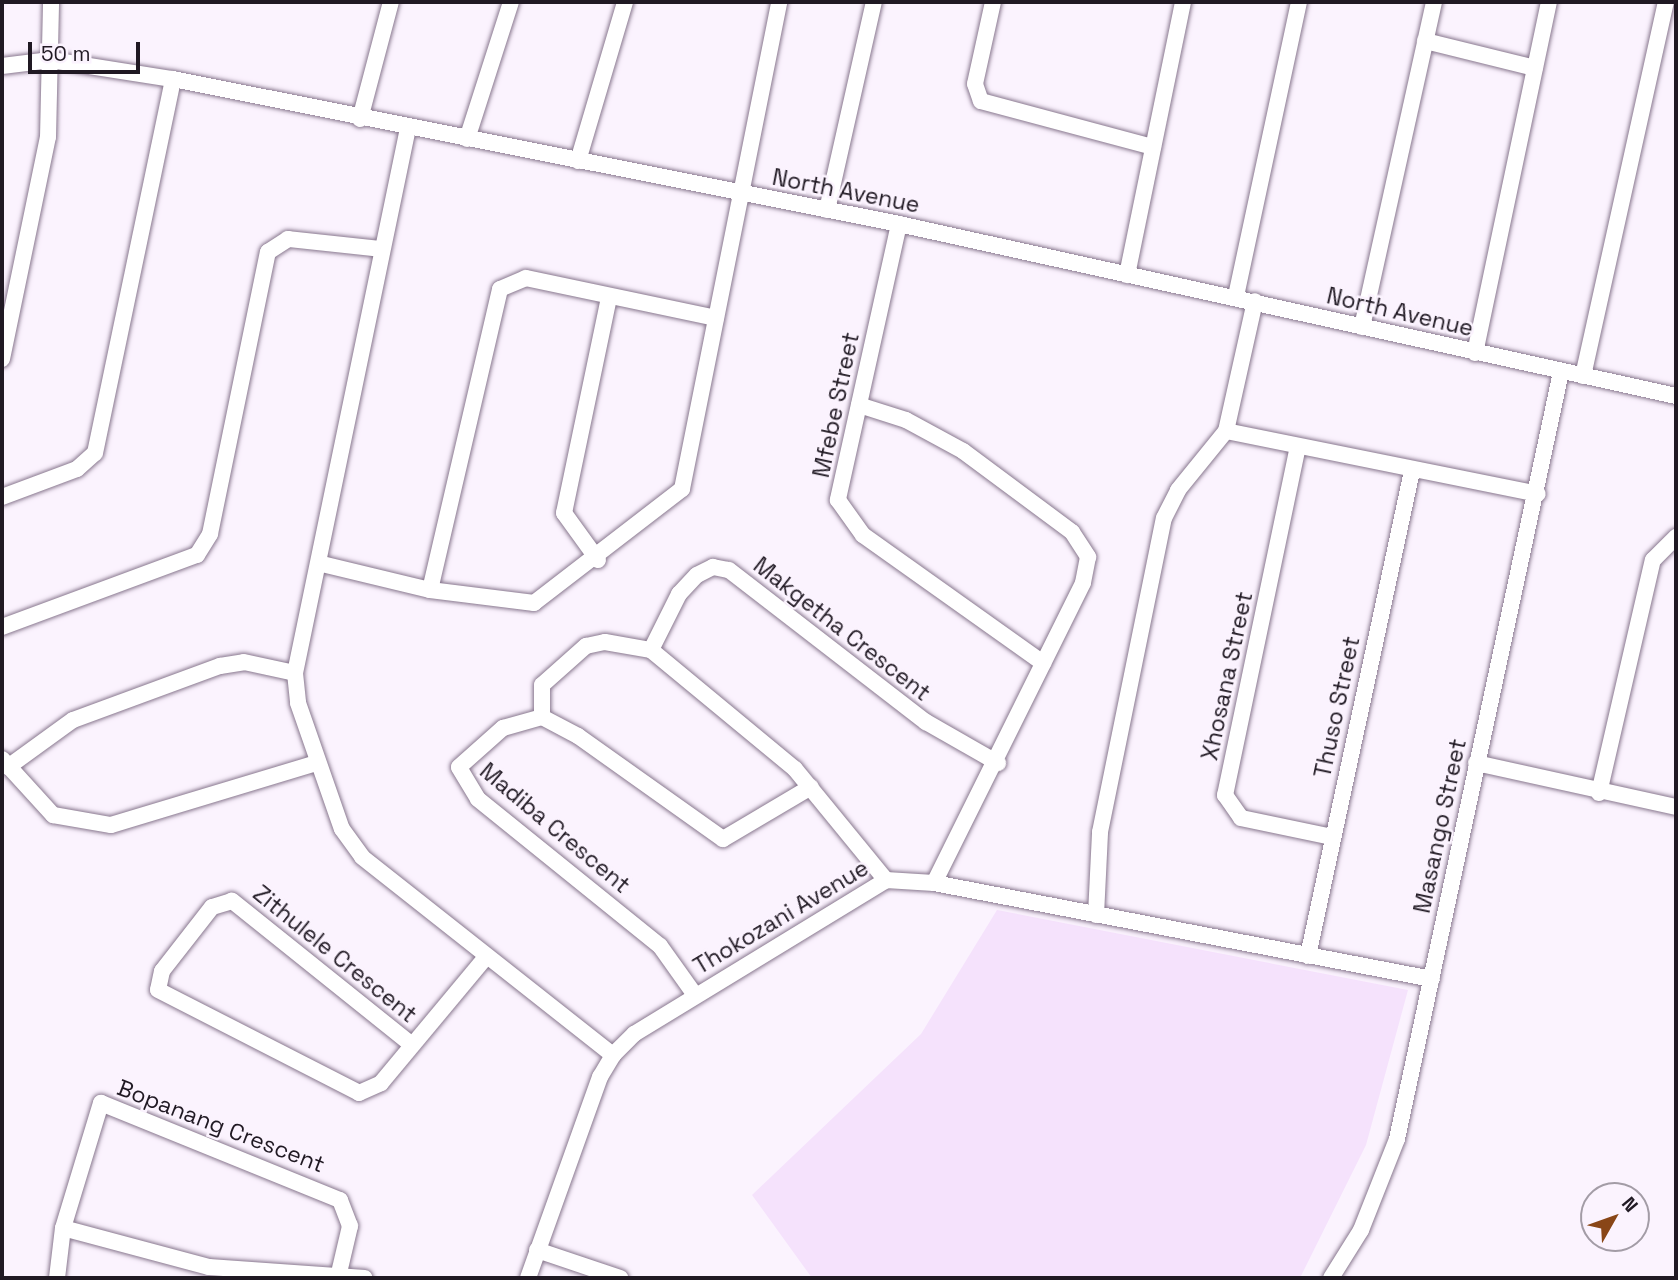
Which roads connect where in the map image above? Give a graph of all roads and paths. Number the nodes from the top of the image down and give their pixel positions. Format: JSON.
{"nodes":[{"id":1,"x":51,"y":2,"type":"edge"},
{"id":2,"x":511,"y":2,"type":"edge"},
{"id":3,"x":625,"y":2,"type":"edge"},
{"id":4,"x":779,"y":2,"type":"edge"},
{"id":5,"x":874,"y":2,"type":"edge"},
{"id":6,"x":993,"y":2,"type":"edge"},
{"id":7,"x":1183,"y":2,"type":"edge"},
{"id":8,"x":1298,"y":2,"type":"edge"},
{"id":9,"x":1434,"y":2,"type":"edge"},
{"id":10,"x":1549,"y":2,"type":"edge"},
{"id":11,"x":1666,"y":2,"type":"edge"},
{"id":12,"x":386,"y":3,"type":"edge"},
{"id":13,"x":1425,"y":41,"type":"junction"},
{"id":14,"x":51,"y":60,"type":"junction"},
{"id":15,"x":2,"y":66,"type":"edge"},
{"id":16,"x":1535,"y":68,"type":"junction"},
{"id":17,"x":173,"y":79,"type":"junction"},
{"id":18,"x":360,"y":119,"type":"junction"},
{"id":19,"x":408,"y":128,"type":"junction"},
{"id":20,"x":467,"y":139,"type":"junction"},
{"id":21,"x":1153,"y":146,"type":"junction"},
{"id":22,"x":578,"y":161,"type":"junction"},
{"id":23,"x":739,"y":193,"type":"junction"},
{"id":24,"x":827,"y":210,"type":"junction"},
{"id":25,"x":899,"y":224,"type":"junction"},
{"id":26,"x":381,"y":248,"type":"junction"},
{"id":27,"x":1127,"y":275,"type":"junction"},
{"id":28,"x":1236,"y":296,"type":"junction"},
{"id":29,"x":609,"y":297,"type":"junction"},
{"id":30,"x":1255,"y":300,"type":"junction"},
{"id":31,"x":716,"y":318,"type":"junction"},
{"id":32,"x":1362,"y":327,"type":"junction"},
{"id":33,"x":1475,"y":353,"type":"junction"},
{"id":34,"x":2,"y":359,"type":"edge"},
{"id":35,"x":1561,"y":372,"type":"junction"},
{"id":36,"x":1583,"y":376,"type":"junction"},
{"id":37,"x":1676,"y":396,"type":"edge"},
{"id":38,"x":859,"y":405,"type":"junction"},
{"id":39,"x":1226,"y":431,"type":"junction"},
{"id":40,"x":1298,"y":446,"type":"junction"},
{"id":41,"x":1412,"y":469,"type":"junction"},
{"id":42,"x":1538,"y":495,"type":"junction"},
{"id":43,"x":2,"y":497,"type":"edge"},
{"id":44,"x":1676,"y":537,"type":"edge"},
{"id":45,"x":598,"y":560,"type":"junction"},
{"id":46,"x":322,"y":564,"type":"junction"},
{"id":47,"x":430,"y":590,"type":"junction"},
{"id":48,"x":2,"y":627,"type":"edge"},
{"id":49,"x":651,"y":650,"type":"junction"},
{"id":50,"x":1043,"y":663,"type":"junction"},
{"id":51,"x":295,"y":673,"type":"junction"},
{"id":52,"x":542,"y":717,"type":"junction"},
{"id":53,"x":317,"y":762,"type":"junction"},
{"id":54,"x":5,"y":763,"type":"edge"},
{"id":55,"x":998,"y":763,"type":"junction"},
{"id":56,"x":1476,"y":763,"type":"junction"},
{"id":57,"x":811,"y":787,"type":"junction"},
{"id":58,"x":1599,"y":793,"type":"junction"},
{"id":59,"x":1676,"y":807,"type":"edge"},
{"id":60,"x":1332,"y":837,"type":"junction"},
{"id":61,"x":886,"y":880,"type":"junction"},
{"id":62,"x":934,"y":883,"type":"junction"},
{"id":63,"x":1096,"y":915,"type":"junction"},
{"id":64,"x":1308,"y":956,"type":"junction"},
{"id":65,"x":485,"y":958,"type":"junction"},
{"id":66,"x":1432,"y":979,"type":"junction"},
{"id":67,"x":695,"y":995,"type":"junction"},
{"id":68,"x":412,"y":1045,"type":"junction"},
{"id":69,"x":613,"y":1055,"type":"junction"},
{"id":70,"x":63,"y":1228,"type":"junction"},
{"id":71,"x":537,"y":1250,"type":"junction"},
{"id":72,"x":339,"y":1273,"type":"junction"},
{"id":73,"x":57,"y":1278,"type":"edge"},
{"id":74,"x":365,"y":1278,"type":"edge"},
{"id":75,"x":528,"y":1278,"type":"edge"},
{"id":76,"x":620,"y":1278,"type":"edge"},
{"id":77,"x":1331,"y":1278,"type":"edge"}],
"edges":[{"from":1,"to":14,"type":"street"},
{"from":2,"to":20,"type":"street"},
{"from":3,"to":22,"type":"street"},
{"from":4,"to":23,"type":"street"},
{"from":5,"to":24,"type":"street"},
{"from":6,"to":21,"type":"street"},
{"from":7,"to":21,"type":"street"},
{"from":8,"to":28,"type":"street"},
{"from":9,"to":13,"type":"street"},
{"from":10,"to":16,"type":"street"},
{"from":11,"to":36,"type":"street"},
{"from":12,"to":18,"type":"street"},
{"from":13,"to":16,"type":"street"},
{"from":13,"to":32,"type":"street"},
{"from":14,"to":15,"type":"street","name":"North Avenue"},
{"from":14,"to":17,"type":"street","name":"North Avenue"},
{"from":14,"to":34,"type":"street"},
{"from":16,"to":33,"type":"street"},
{"from":17,"to":18,"type":"street","name":"North Avenue"},
{"from":17,"to":43,"type":"street"},
{"from":18,"to":19,"type":"street","name":"North Avenue"},
{"from":19,"to":20,"type":"street","name":"North Avenue"},
{"from":19,"to":26,"type":"street"},
{"from":20,"to":22,"type":"street","name":"North Avenue"},
{"from":21,"to":27,"type":"street"},
{"from":22,"to":23,"type":"street","name":"North Avenue"},
{"from":23,"to":24,"type":"street","name":"North Avenue"},
{"from":23,"to":31,"type":"street"},
{"from":24,"to":25,"type":"street","name":"North Avenue"},
{"from":25,"to":27,"type":"street","name":"North Avenue"},
{"from":25,"to":38,"type":"street","name":"Mfebe Street"},
{"from":26,"to":46,"type":"street"},
{"from":26,"to":48,"type":"street"},
{"from":27,"to":28,"type":"street","name":"North Avenue"},
{"from":28,"to":30,"type":"street","name":"North Avenue"},
{"from":29,"to":31,"type":"street"},
{"from":29,"to":45,"type":"street"},
{"from":29,"to":47,"type":"street"},
{"from":30,"to":32,"type":"street","name":"North Avenue"},
{"from":30,"to":39,"type":"street"},
{"from":31,"to":45,"type":"street"},
{"from":32,"to":33,"type":"street","name":"North Avenue"},
{"from":33,"to":35,"type":"street","name":"North Avenue"},
{"from":35,"to":36,"type":"street","name":"North Avenue"},
{"from":35,"to":42,"type":"street","name":"Masango Street"},
{"from":36,"to":37,"type":"street","name":"North Avenue"},
{"from":38,"to":50,"type":"street","name":"Mfebe Street"},
{"from":38,"to":50,"type":"street"},
{"from":39,"to":40,"type":"street"},
{"from":39,"to":63,"type":"street"},
{"from":40,"to":41,"type":"street"},
{"from":40,"to":60,"type":"street","name":"Xhosana Street"},
{"from":41,"to":42,"type":"street"},
{"from":41,"to":60,"type":"street","name":"Thuso Street"},
{"from":42,"to":56,"type":"street","name":"Masango Street"},
{"from":44,"to":58,"type":"street"},
{"from":45,"to":47,"type":"street"},
{"from":46,"to":47,"type":"street"},
{"from":46,"to":51,"type":"street"},
{"from":49,"to":52,"type":"street"},
{"from":49,"to":55,"type":"street","name":"Makgetha Crescent"},
{"from":49,"to":57,"type":"street"},
{"from":50,"to":55,"type":"street"},
{"from":51,"to":53,"type":"street"},
{"from":51,"to":54,"type":"street"},
{"from":52,"to":57,"type":"street"},
{"from":52,"to":67,"type":"street","name":"Madiba Crescent"},
{"from":53,"to":54,"type":"street"},
{"from":53,"to":65,"type":"street"},
{"from":55,"to":62,"type":"street"},
{"from":56,"to":58,"type":"street"},
{"from":56,"to":66,"type":"street","name":"Masango Street"},
{"from":57,"to":61,"type":"street"},
{"from":58,"to":59,"type":"street"},
{"from":60,"to":64,"type":"street","name":"Thuso Street"},
{"from":61,"to":62,"type":"street","name":"Thokozani Avenue"},
{"from":61,"to":67,"type":"street","name":"Thokozani Avenue"},
{"from":62,"to":63,"type":"street","name":"Thokozani Avenue"},
{"from":63,"to":64,"type":"street","name":"Thokozani Avenue"},
{"from":64,"to":66,"type":"street","name":"Thokozani Avenue"},
{"from":65,"to":68,"type":"street","name":"Zithulele Crescent"},
{"from":65,"to":69,"type":"street"},
{"from":66,"to":77,"type":"street","name":"Masango Street"},
{"from":67,"to":69,"type":"street","name":"Thokozani Avenue"},
{"from":68,"to":68,"type":"street","name":"Zithulele Crescent"},
{"from":69,"to":71,"type":"street"},
{"from":70,"to":72,"type":"street"},
{"from":70,"to":72,"type":"street","name":"Bopanang Crescent"},
{"from":70,"to":73,"type":"street","name":"Bopanang Crescent"},
{"from":71,"to":75,"type":"street"},
{"from":71,"to":76,"type":"street"},
{"from":72,"to":74,"type":"street"}]}
